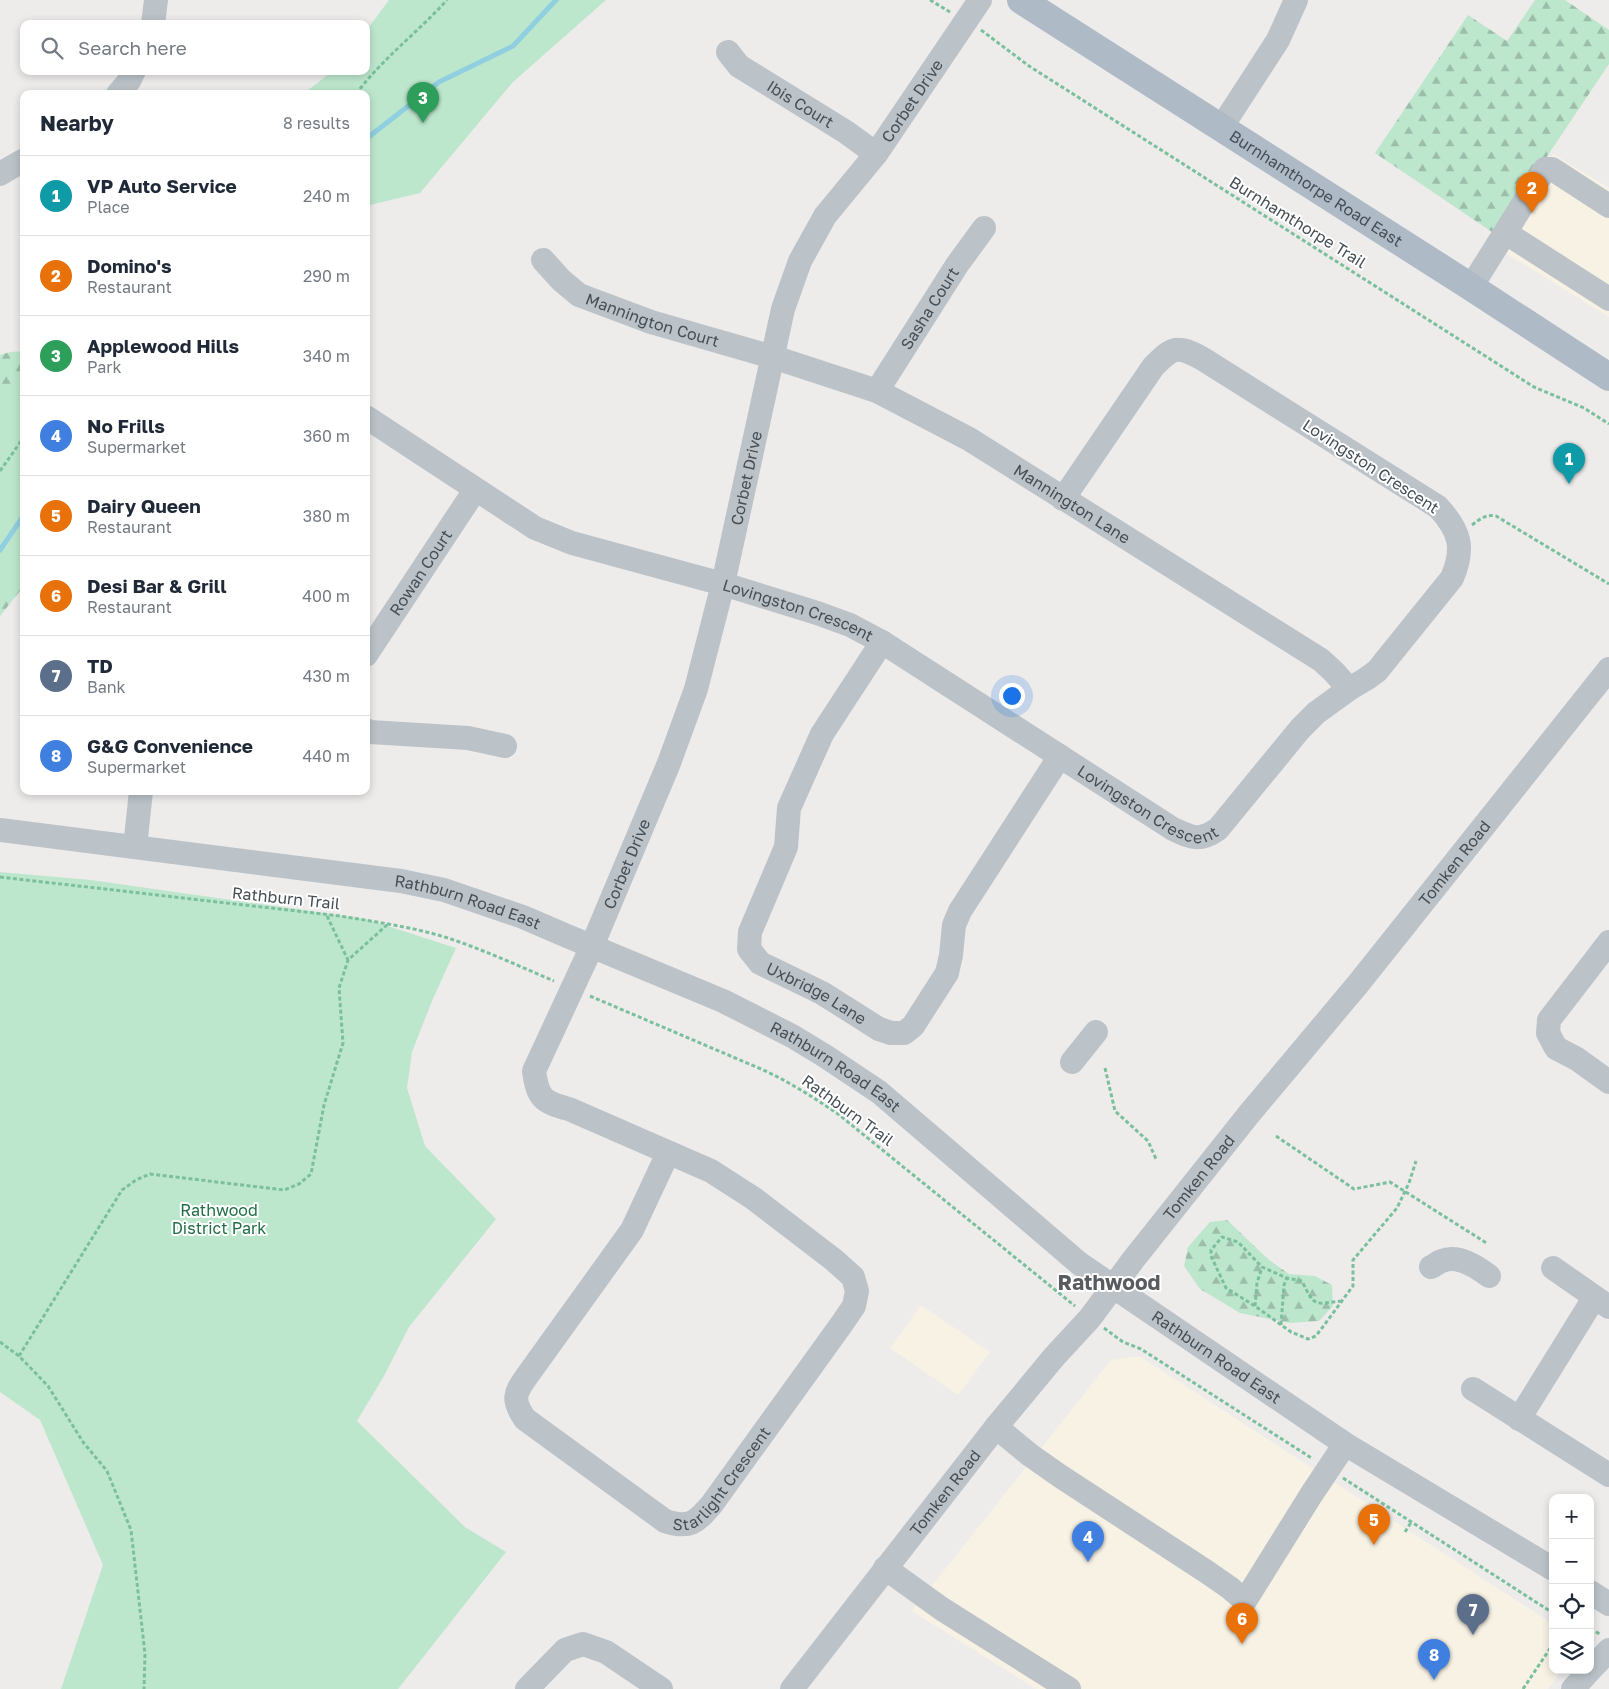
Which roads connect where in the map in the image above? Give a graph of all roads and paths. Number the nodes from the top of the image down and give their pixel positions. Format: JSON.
{"nodes":[{"id":1,"x":156,"y":0,"type":"edge"},
{"id":2,"x":447,"y":0,"type":"edge"},
{"id":3,"x":930,"y":0,"type":"edge"},
{"id":4,"x":980,"y":0,"type":"edge"},
{"id":5,"x":1021,"y":0,"type":"edge"},
{"id":6,"x":1296,"y":0,"type":"edge"},
{"id":7,"x":954,"y":14,"type":"dead end"},
{"id":8,"x":153,"y":20,"type":"edge"},
{"id":9,"x":980,"y":30,"type":"dead end"},
{"id":10,"x":728,"y":52,"type":"dead end"},
{"id":11,"x":132,"y":75,"type":"edge"},
{"id":12,"x":121,"y":90,"type":"edge"},
{"id":13,"x":359,"y":90,"type":"edge"},
{"id":14,"x":1221,"y":128,"type":"junction"},
{"id":15,"x":876,"y":154,"type":"junction"},
{"id":16,"x":20,"y":162,"type":"edge"},
{"id":17,"x":0,"y":174,"type":"edge"},
{"id":18,"x":1609,"y":206,"type":"edge"},
{"id":19,"x":984,"y":228,"type":"dead end"},
{"id":20,"x":1506,"y":233,"type":"junction"},
{"id":21,"x":543,"y":260,"type":"dead end"},
{"id":22,"x":1471,"y":287,"type":"junction"},
{"id":23,"x":1609,"y":299,"type":"edge"},
{"id":24,"x":773,"y":357,"type":"junction"},
{"id":25,"x":1609,"y":377,"type":"edge"},
{"id":26,"x":876,"y":391,"type":"junction"},
{"id":27,"x":370,"y":420,"type":"edge"},
{"id":28,"x":1609,"y":424,"type":"edge"},
{"id":29,"x":20,"y":443,"type":"edge"},
{"id":30,"x":0,"y":471,"type":"edge"},
{"id":31,"x":475,"y":490,"type":"junction"},
{"id":32,"x":1063,"y":498,"type":"junction"},
{"id":33,"x":1457,"y":535,"type":"junction"},
{"id":34,"x":723,"y":584,"type":"junction"},
{"id":35,"x":1609,"y":584,"type":"edge"},
{"id":36,"x":882,"y":642,"type":"junction"},
{"id":37,"x":370,"y":649,"type":"edge"},
{"id":38,"x":1609,"y":668,"type":"edge"},
{"id":39,"x":1348,"y":689,"type":"junction"},
{"id":40,"x":370,"y":732,"type":"edge"},
{"id":41,"x":505,"y":746,"type":"dead end"},
{"id":42,"x":1060,"y":756,"type":"junction"},
{"id":43,"x":141,"y":795,"type":"edge"},
{"id":44,"x":0,"y":830,"type":"edge"},
{"id":45,"x":135,"y":847,"type":"junction"},
{"id":46,"x":0,"y":877,"type":"edge"},
{"id":47,"x":327,"y":916,"type":"junction"},
{"id":48,"x":388,"y":924,"type":"junction"},
{"id":49,"x":1609,"y":942,"type":"edge"},
{"id":50,"x":592,"y":946,"type":"junction"},
{"id":51,"x":348,"y":960,"type":"junction"},
{"id":52,"x":574,"y":989,"type":"junction"},
{"id":53,"x":1096,"y":1032,"type":"dead end"},
{"id":54,"x":1072,"y":1062,"type":"dead end"},
{"id":55,"x":1104,"y":1068,"type":"dead end"},
{"id":56,"x":1609,"y":1082,"type":"edge"},
{"id":57,"x":1276,"y":1136,"type":"dead end"},
{"id":58,"x":668,"y":1153,"type":"junction"},
{"id":59,"x":1156,"y":1159,"type":"dead end"},
{"id":60,"x":1416,"y":1161,"type":"dead end"},
{"id":61,"x":1405,"y":1191,"type":"junction"},
{"id":62,"x":1488,"y":1244,"type":"dead end"},
{"id":63,"x":1262,"y":1267,"type":"junction"},
{"id":64,"x":1431,"y":1267,"type":"dead end"},
{"id":65,"x":1553,"y":1268,"type":"dead end"},
{"id":66,"x":1489,"y":1276,"type":"dead end"},
{"id":67,"x":1288,"y":1278,"type":"junction"},
{"id":68,"x":1113,"y":1287,"type":"junction"},
{"id":69,"x":1058,"y":1294,"type":"dead end"},
{"id":70,"x":1342,"y":1301,"type":"junction"},
{"id":71,"x":1602,"y":1302,"type":"edge"},
{"id":72,"x":1255,"y":1306,"type":"junction"},
{"id":73,"x":1281,"y":1325,"type":"junction"},
{"id":74,"x":0,"y":1342,"type":"edge"},
{"id":75,"x":19,"y":1356,"type":"junction"},
{"id":76,"x":1473,"y":1389,"type":"dead end"},
{"id":77,"x":1519,"y":1419,"type":"junction"},
{"id":78,"x":996,"y":1427,"type":"junction"},
{"id":79,"x":1345,"y":1444,"type":"junction"},
{"id":80,"x":1609,"y":1475,"type":"edge"},
{"id":81,"x":1412,"y":1521,"type":"dead end"},
{"id":82,"x":1405,"y":1532,"type":"dead end"},
{"id":83,"x":885,"y":1568,"type":"junction"},
{"id":84,"x":1549,"y":1568,"type":"edge"},
{"id":85,"x":1594,"y":1595,"type":"edge"},
{"id":86,"x":1609,"y":1604,"type":"edge"},
{"id":87,"x":1549,"y":1650,"type":"edge"},
{"id":88,"x":1609,"y":1650,"type":"edge"},
{"id":89,"x":1594,"y":1666,"type":"edge"},
{"id":90,"x":1586,"y":1674,"type":"edge"},
{"id":91,"x":144,"y":1689,"type":"edge"},
{"id":92,"x":527,"y":1689,"type":"edge"},
{"id":93,"x":661,"y":1689,"type":"edge"},
{"id":94,"x":792,"y":1689,"type":"edge"},
{"id":95,"x":1069,"y":1689,"type":"edge"},
{"id":96,"x":1523,"y":1689,"type":"edge"},
{"id":97,"x":1572,"y":1689,"type":"edge"}],
"edges":[{"from":1,"to":8,"type":"street"},
{"from":2,"to":13,"type":"path"},
{"from":3,"to":7,"type":"path"},
{"from":4,"to":15,"type":"street","name":"Corbet Drive"},
{"from":5,"to":14,"type":"main road","name":"Burnhamthorpe Road East"},
{"from":6,"to":14,"type":"street"},
{"from":9,"to":28,"type":"path","name":"Burnhamthorpe Trail"},
{"from":10,"to":15,"type":"street","name":"Ibis Court"},
{"from":11,"to":12,"type":"street"},
{"from":14,"to":22,"type":"main road","name":"Burnhamthorpe Road East"},
{"from":15,"to":24,"type":"street","name":"Corbet Drive"},
{"from":16,"to":17,"type":"street"},
{"from":18,"to":20,"type":"street"},
{"from":19,"to":26,"type":"street","name":"Sasha Court"},
{"from":20,"to":22,"type":"street"},
{"from":20,"to":23,"type":"street"},
{"from":21,"to":24,"type":"street","name":"Mannington Court"},
{"from":22,"to":25,"type":"main road","name":"Burnhamthorpe Road East"},
{"from":24,"to":26,"type":"street","name":"Mannington Lane"},
{"from":24,"to":34,"type":"street","name":"Corbet Drive"},
{"from":26,"to":32,"type":"street","name":"Mannington Lane"},
{"from":27,"to":31,"type":"street","name":"Lovingston Crescent"},
{"from":29,"to":30,"type":"path"},
{"from":31,"to":34,"type":"street","name":"Lovingston Crescent"},
{"from":31,"to":37,"type":"street","name":"Rowan Court"},
{"from":32,"to":33,"type":"street","name":"Lovingston Crescent"},
{"from":32,"to":39,"type":"street","name":"Mannington Lane"},
{"from":33,"to":35,"type":"path"},
{"from":33,"to":39,"type":"street","name":"Lovingston Crescent"},
{"from":34,"to":36,"type":"street","name":"Lovingston Crescent"},
{"from":34,"to":50,"type":"street","name":"Corbet Drive"},
{"from":36,"to":42,"type":"street","name":"Lovingston Crescent"},
{"from":36,"to":42,"type":"street","name":"Uxbridge Lane"},
{"from":38,"to":68,"type":"street","name":"Tomken Road"},
{"from":39,"to":42,"type":"street","name":"Lovingston Crescent"},
{"from":40,"to":41,"type":"street"},
{"from":43,"to":45,"type":"street"},
{"from":44,"to":45,"type":"street","name":"Rathburn Road East"},
{"from":45,"to":50,"type":"street","name":"Rathburn Road East"},
{"from":46,"to":47,"type":"path","name":"Rathburn Trail"},
{"from":47,"to":48,"type":"path","name":"Rathburn Trail"},
{"from":47,"to":51,"type":"path"},
{"from":48,"to":51,"type":"path"},
{"from":48,"to":52,"type":"path","name":"Rathburn Trail"},
{"from":49,"to":56,"type":"street"},
{"from":50,"to":52,"type":"street","name":"Corbet Drive"},
{"from":50,"to":68,"type":"street","name":"Rathburn Road East"},
{"from":51,"to":75,"type":"path"},
{"from":52,"to":58,"type":"street","name":"Starlight Crescent"},
{"from":52,"to":69,"type":"path","name":"Rathburn Trail"},
{"from":53,"to":54,"type":"street"},
{"from":55,"to":59,"type":"path"},
{"from":57,"to":61,"type":"path"},
{"from":58,"to":58,"type":"street","name":"Starlight Crescent"},
{"from":60,"to":61,"type":"path"},
{"from":61,"to":62,"type":"path"},
{"from":61,"to":70,"type":"path"},
{"from":63,"to":67,"type":"path"},
{"from":63,"to":72,"type":"path"},
{"from":63,"to":72,"type":"path"},
{"from":64,"to":66,"type":"street"},
{"from":65,"to":71,"type":"street"},
{"from":67,"to":70,"type":"path"},
{"from":67,"to":73,"type":"path"},
{"from":68,"to":78,"type":"street","name":"Tomken Road"},
{"from":68,"to":79,"type":"street","name":"Rathburn Road East"},
{"from":70,"to":73,"type":"path"},
{"from":71,"to":77,"type":"street"},
{"from":72,"to":73,"type":"path"},
{"from":74,"to":75,"type":"path"},
{"from":75,"to":91,"type":"path"},
{"from":76,"to":77,"type":"street"},
{"from":77,"to":80,"type":"street"},
{"from":78,"to":79,"type":"street"},
{"from":78,"to":83,"type":"street","name":"Tomken Road"},
{"from":79,"to":84,"type":"street","name":"Rathburn Road East"},
{"from":81,"to":82,"type":"path"},
{"from":83,"to":94,"type":"street","name":"Tomken Road"},
{"from":83,"to":95,"type":"street"},
{"from":85,"to":86,"type":"street"},
{"from":87,"to":96,"type":"path"},
{"from":88,"to":89,"type":"street"},
{"from":90,"to":97,"type":"street"},
{"from":92,"to":93,"type":"street"}]}
